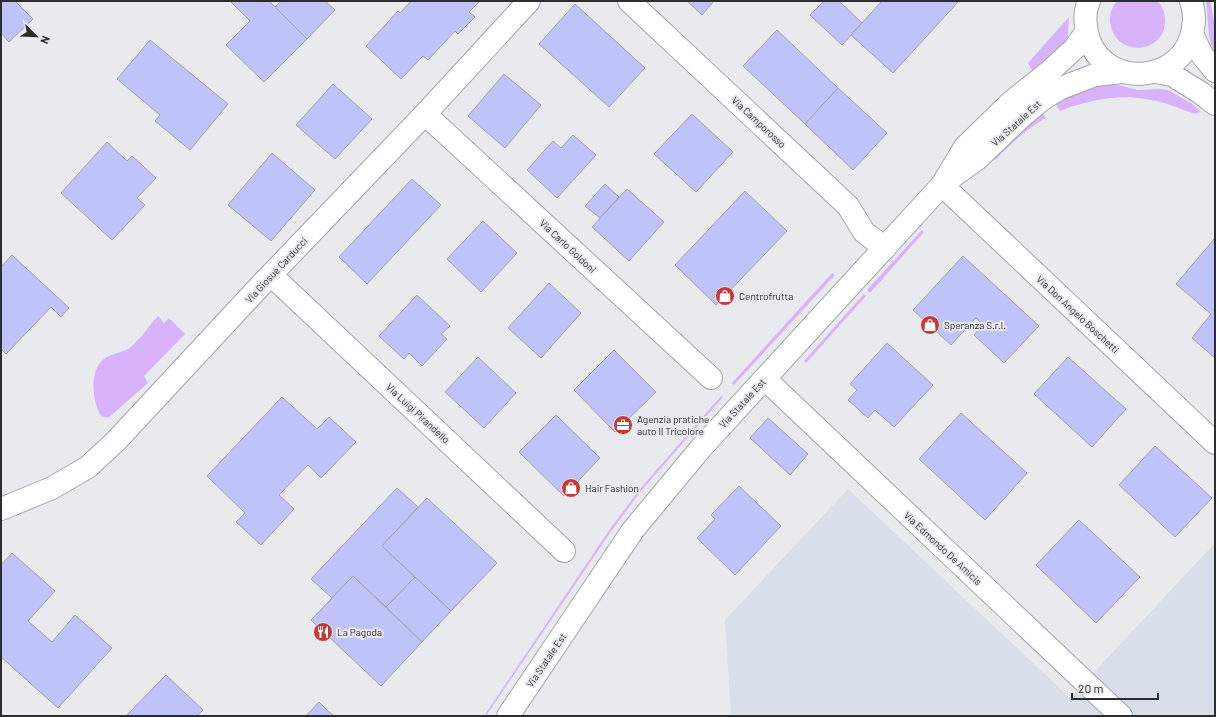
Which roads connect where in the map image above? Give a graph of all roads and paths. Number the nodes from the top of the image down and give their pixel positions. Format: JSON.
{"nodes":[{"id":1,"x":529,"y":1,"type":"edge"},
{"id":2,"x":629,"y":1,"type":"edge"},
{"id":3,"x":1089,"y":1,"type":"edge"},
{"id":4,"x":1191,"y":1,"type":"edge"},
{"id":5,"x":1086,"y":32,"type":"junction"},
{"id":6,"x":1192,"y":34,"type":"junction"},
{"id":7,"x":1215,"y":71,"type":"edge"},
{"id":8,"x":1122,"y":72,"type":"junction"},
{"id":9,"x":1155,"y":72,"type":"junction"},
{"id":10,"x":1215,"y":104,"type":"edge"},
{"id":11,"x":425,"y":114,"type":"junction"},
{"id":12,"x":942,"y":185,"type":"junction"},
{"id":13,"x":885,"y":248,"type":"junction"},
{"id":14,"x":271,"y":275,"type":"junction"},
{"id":15,"x":711,"y":378,"type":"dead end"},
{"id":16,"x":765,"y":379,"type":"junction"},
{"id":17,"x":1215,"y":443,"type":"edge"},
{"id":18,"x":1,"y":509,"type":"edge"},
{"id":19,"x":564,"y":552,"type":"dead end"},
{"id":20,"x":508,"y":716,"type":"edge"},
{"id":21,"x":1121,"y":716,"type":"edge"}],
"edges":[{"from":1,"to":11,"type":"street","name":"Via Giosuè Carducci"},
{"from":2,"to":13,"type":"street","name":"Via Camporosso"},
{"from":3,"to":5,"type":"street","name":"Via Statale Est"},
{"from":4,"to":6,"type":"street","name":"Via Statale Est"},
{"from":5,"to":8,"type":"street","name":"Via Statale Est"},
{"from":5,"to":12,"type":"street","name":"Via Statale Est"},
{"from":6,"to":7,"type":"street"},
{"from":6,"to":9,"type":"street","name":"Via Statale Est"},
{"from":8,"to":9,"type":"street","name":"Via Statale Est"},
{"from":8,"to":12,"type":"street","name":"Via Statale Est"},
{"from":9,"to":10,"type":"street"},
{"from":11,"to":14,"type":"street","name":"Via Giosuè Carducci"},
{"from":11,"to":15,"type":"street","name":"Via Carlo Goldoni"},
{"from":12,"to":13,"type":"street","name":"Via Statale Est"},
{"from":12,"to":17,"type":"street","name":"Via Don Angelo Boschetti"},
{"from":13,"to":16,"type":"street","name":"Via Statale Est"},
{"from":14,"to":18,"type":"street","name":"Via Giosuè Carducci"},
{"from":14,"to":19,"type":"street","name":"Via Luigi Pirandello"},
{"from":16,"to":20,"type":"street","name":"Via Statale Est"},
{"from":16,"to":21,"type":"street","name":"Via Edmondo De Amicis"}]}
